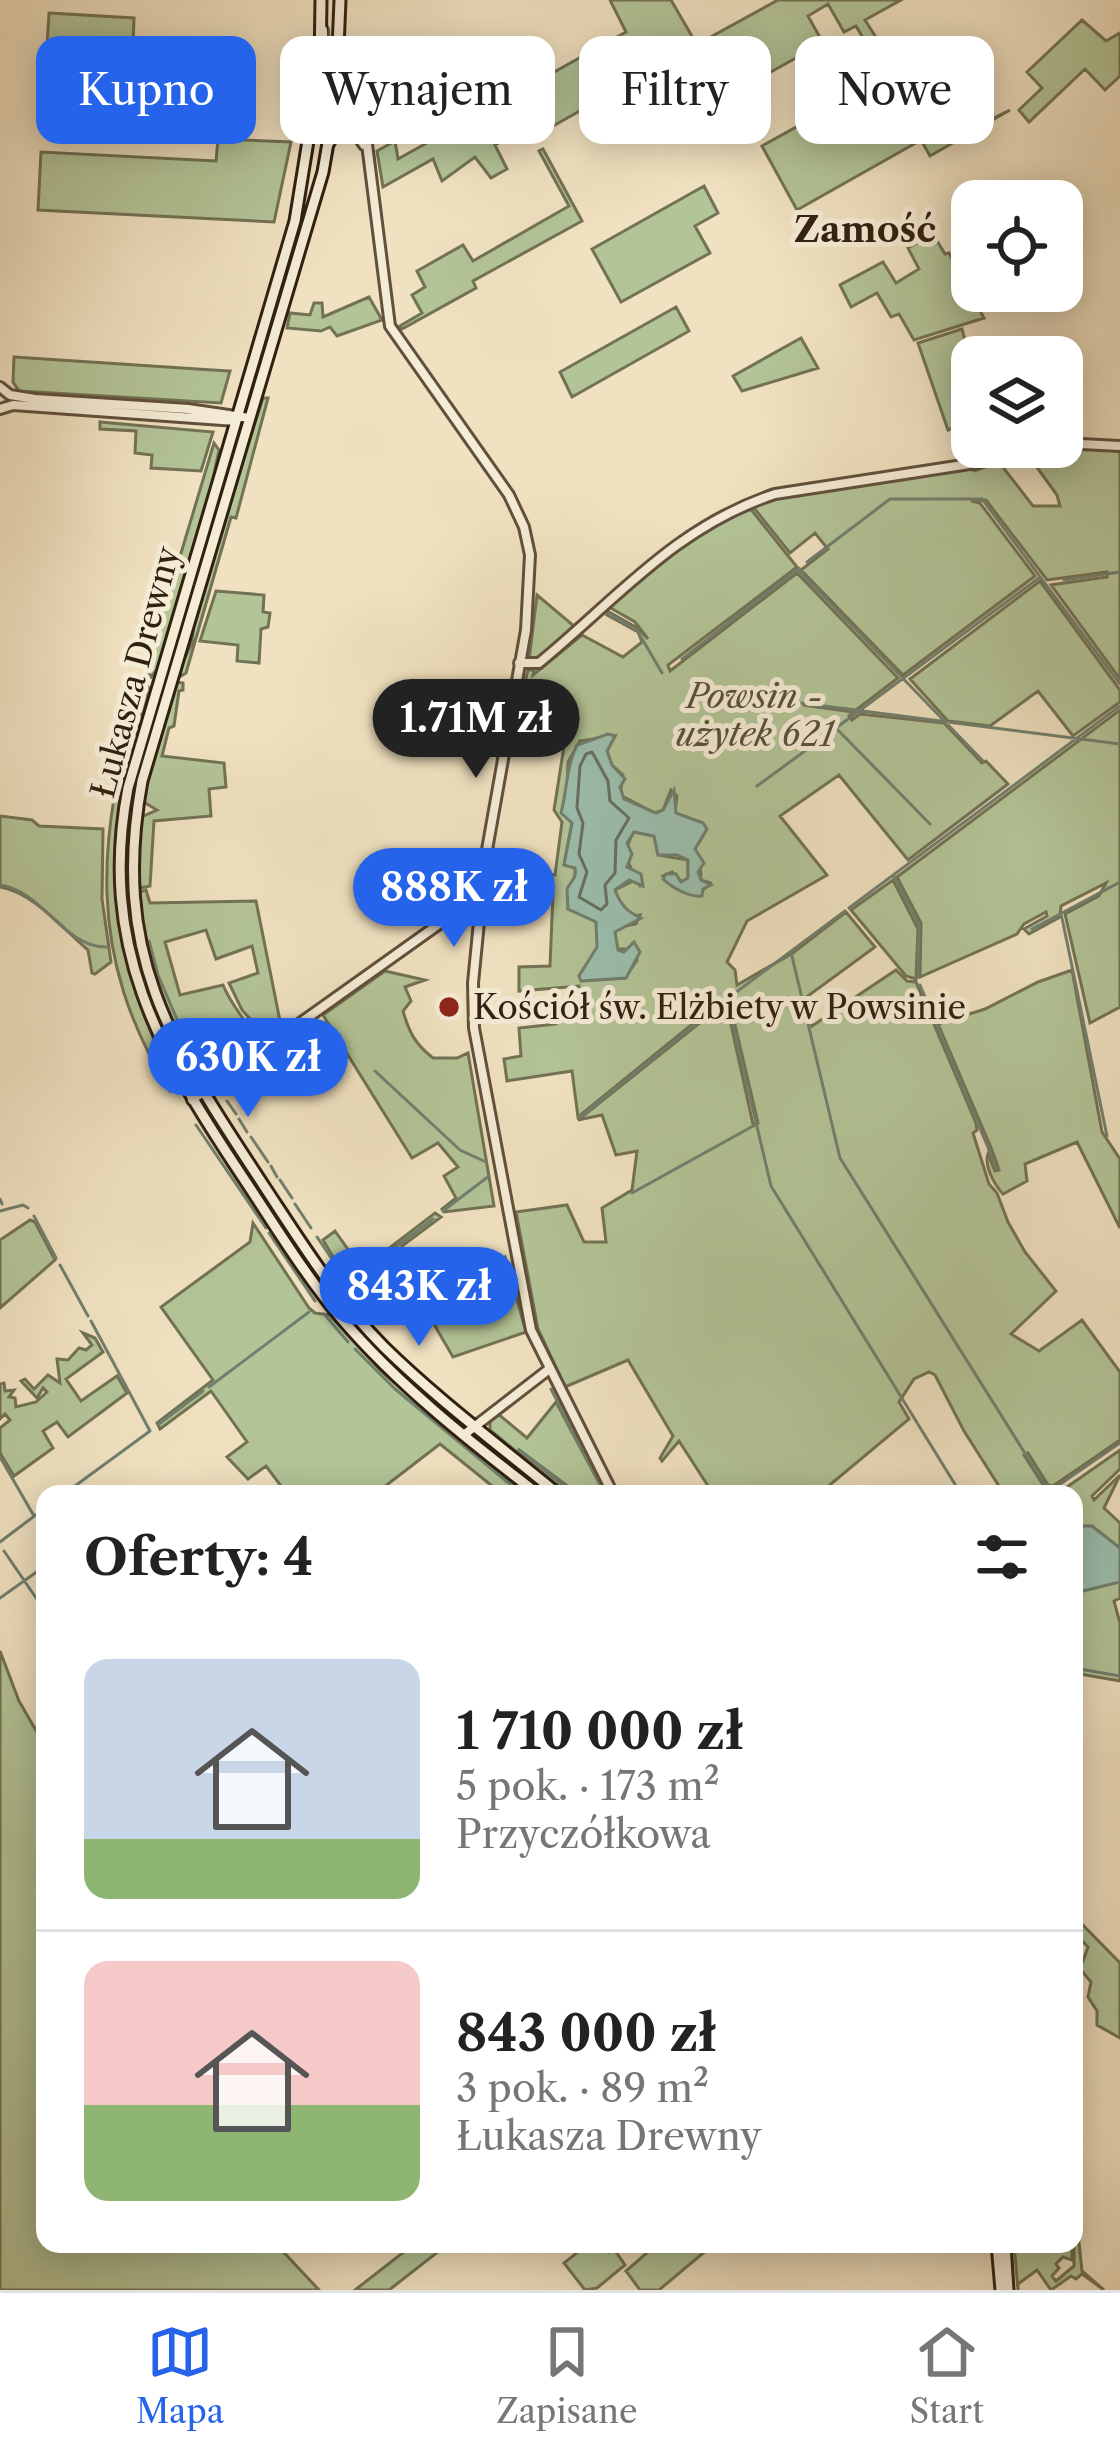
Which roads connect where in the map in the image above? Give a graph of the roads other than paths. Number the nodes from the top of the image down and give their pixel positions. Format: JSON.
{"nodes":[{"id":1,"x":321,"y":0,"type":"edge"},
{"id":2,"x":340,"y":0,"type":"edge"},
{"id":3,"x":323,"y":30,"type":"junction"},
{"id":4,"x":322,"y":36,"type":"edge"},
{"id":5,"x":326,"y":36,"type":"edge"},
{"id":6,"x":338,"y":36,"type":"edge"},
{"id":7,"x":310,"y":144,"type":"edge"},
{"id":8,"x":329,"y":144,"type":"edge"},
{"id":9,"x":362,"y":144,"type":"edge"},
{"id":10,"x":2,"y":388,"type":"edge"},
{"id":11,"x":1,"y":408,"type":"edge"},
{"id":12,"x":241,"y":418,"type":"junction"},
{"id":13,"x":1083,"y":444,"type":"edge"},
{"id":14,"x":1120,"y":446,"type":"edge"},
{"id":15,"x":951,"y":467,"type":"edge"},
{"id":16,"x":519,"y":663,"type":"junction"},
{"id":17,"x":480,"y":911,"type":"junction"},
{"id":18,"x":202,"y":1092,"type":"junction"},
{"id":19,"x":192,"y":1100,"type":"junction"},
{"id":20,"x":548,"y":1370,"type":"junction"},
{"id":21,"x":490,"y":1414,"type":"junction"},
{"id":22,"x":475,"y":1426,"type":"junction"},
{"id":23,"x":465,"y":1434,"type":"junction"},
{"id":24,"x":490,"y":1438,"type":"junction"},
{"id":25,"x":527,"y":1485,"type":"edge"},
{"id":26,"x":548,"y":1485,"type":"edge"},
{"id":27,"x":608,"y":1485,"type":"edge"},
{"id":28,"x":1002,"y":2253,"type":"edge"},
{"id":29,"x":1005,"y":2290,"type":"edge"}],
"edges":[{"from":1,"to":3,"type":"main road","name":"Łukasza Drewny"},
{"from":2,"to":6,"type":"main road","name":"Łukasza Drewny"},
{"from":3,"to":4,"type":"main road","name":"Łukasza Drewny"},
{"from":3,"to":5,"type":"street"},
{"from":7,"to":12,"type":"main road","name":"Łukasza Drewny"},
{"from":8,"to":12,"type":"main road","name":"Łukasza Drewny"},
{"from":9,"to":16,"type":"street"},
{"from":10,"to":11,"type":"street"},
{"from":10,"to":12,"type":"street"},
{"from":11,"to":12,"type":"street"},
{"from":12,"to":18,"type":"main road","name":"Łukasza Drewny"},
{"from":12,"to":19,"type":"main road","name":"Łukasza Drewny"},
{"from":13,"to":14,"type":"street"},
{"from":15,"to":16,"type":"street"},
{"from":16,"to":17,"type":"street"},
{"from":17,"to":18,"type":"street"},
{"from":17,"to":20,"type":"street"},
{"from":18,"to":19,"type":"street"},
{"from":18,"to":22,"type":"main road","name":"Łukasza Drewny"},
{"from":19,"to":23,"type":"main road","name":"Łukasza Drewny"},
{"from":20,"to":21,"type":"street"},
{"from":20,"to":27,"type":"street"},
{"from":21,"to":22,"type":"street"},
{"from":21,"to":24,"type":"street"},
{"from":22,"to":23,"type":"street"},
{"from":22,"to":24,"type":"main road","name":"Łukasza Drewny"},
{"from":23,"to":25,"type":"main road","name":"Łukasza Drewny"},
{"from":24,"to":26,"type":"main road","name":"Łukasza Drewny"},
{"from":28,"to":29,"type":"main road"}]}
